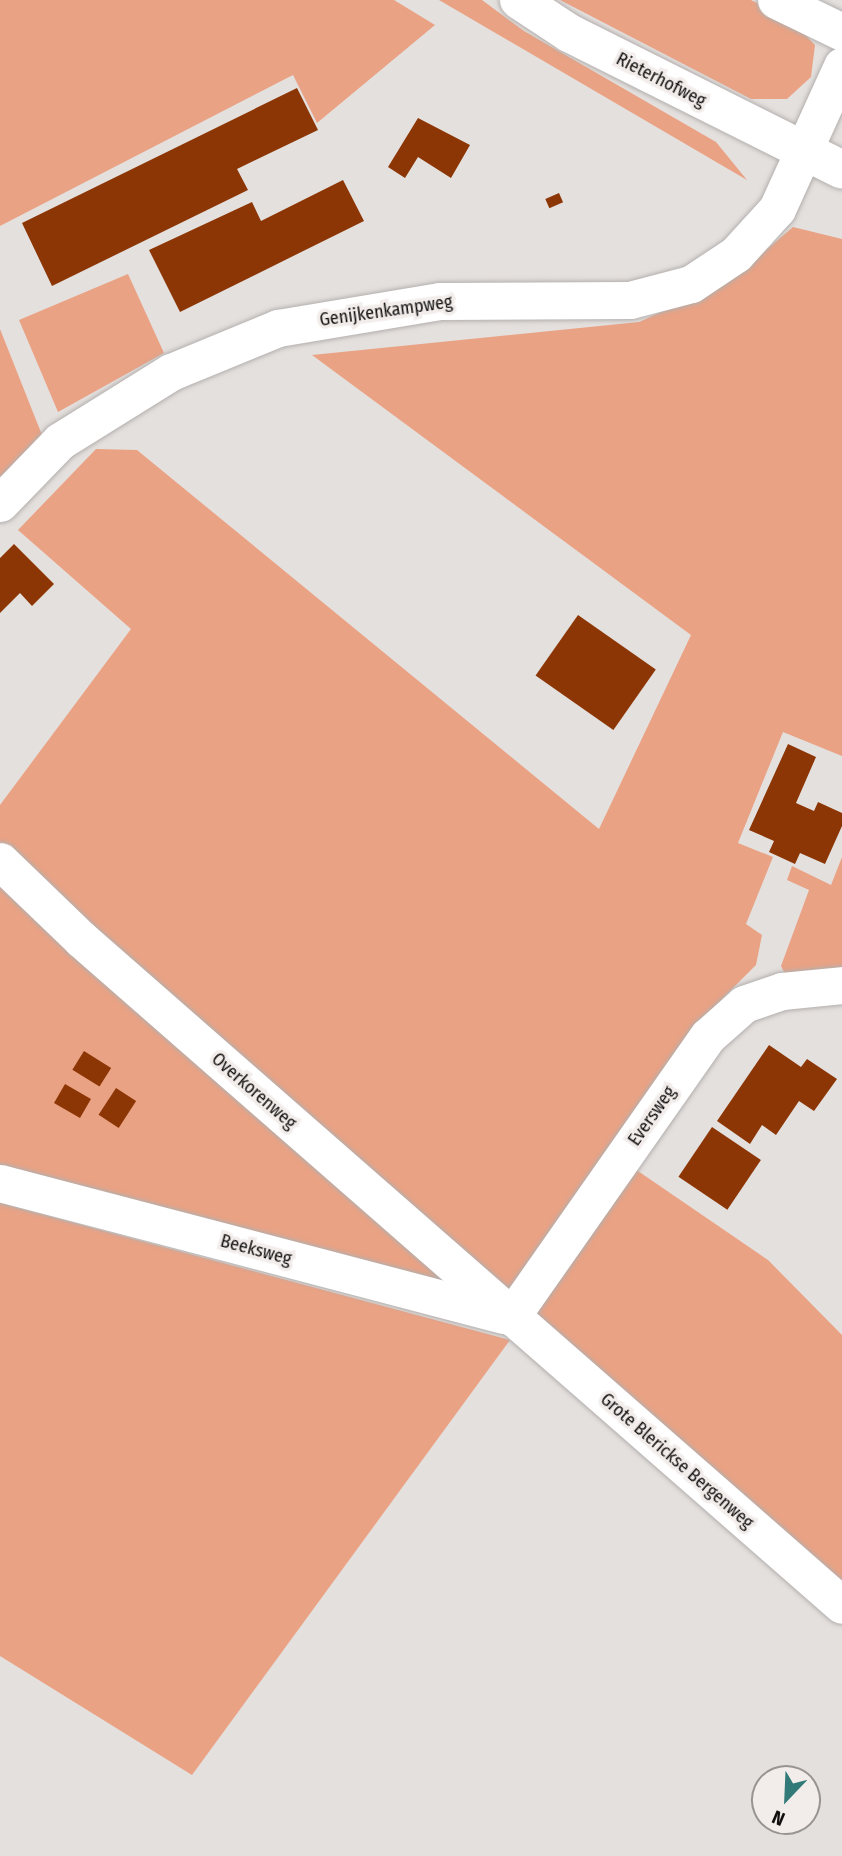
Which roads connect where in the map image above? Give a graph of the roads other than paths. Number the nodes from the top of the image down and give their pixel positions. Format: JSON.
{"nodes":[{"id":1,"x":519,"y":0,"type":"edge"},
{"id":2,"x":776,"y":0,"type":"edge"},
{"id":3,"x":842,"y":33,"type":"edge"},
{"id":4,"x":842,"y":66,"type":"edge"},
{"id":5,"x":805,"y":154,"type":"junction"},
{"id":6,"x":842,"y":170,"type":"edge"},
{"id":7,"x":0,"y":503,"type":"edge"},
{"id":8,"x":0,"y":861,"type":"edge"},
{"id":9,"x":842,"y":985,"type":"edge"},
{"id":10,"x":0,"y":1183,"type":"edge"},
{"id":11,"x":511,"y":1317,"type":"junction"},
{"id":12,"x":842,"y":1605,"type":"edge"}],
"edges":[{"from":1,"to":5,"type":"main road","name":"Rieterhofweg"},
{"from":2,"to":3,"type":"street"},
{"from":4,"to":5,"type":"street","name":"Genijkenkampweg"},
{"from":5,"to":6,"type":"main road","name":"Rieterhofweg"},
{"from":5,"to":7,"type":"street","name":"Genijkenkampweg"},
{"from":8,"to":11,"type":"street","name":"Overkorenweg"},
{"from":9,"to":11,"type":"street","name":"Eversweg"},
{"from":10,"to":11,"type":"street","name":"Beeksweg"},
{"from":11,"to":12,"type":"street","name":"Grote Blerickse Bergenweg"}]}
